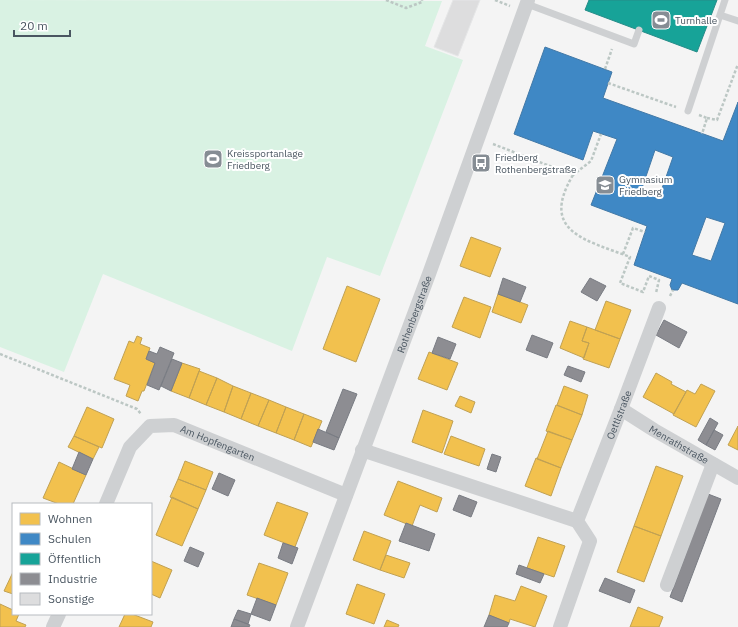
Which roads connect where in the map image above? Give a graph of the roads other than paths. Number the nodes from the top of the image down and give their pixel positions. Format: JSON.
{"nodes":[{"id":1,"x":725,"y":0,"type":"edge"},
{"id":2,"x":527,"y":2,"type":"edge"},
{"id":3,"x":720,"y":15,"type":"junction"},
{"id":4,"x":738,"y":21,"type":"edge"},
{"id":5,"x":639,"y":30,"type":"dead end"},
{"id":6,"x":688,"y":111,"type":"dead end"},
{"id":7,"x":658,"y":308,"type":"dead end"},
{"id":8,"x":621,"y":409,"type":"junction"},
{"id":9,"x":362,"y":450,"type":"junction"},
{"id":10,"x":712,"y":464,"type":"junction"},
{"id":11,"x":738,"y":478,"type":"edge"},
{"id":12,"x":346,"y":495,"type":"junction"},
{"id":13,"x":106,"y":503,"type":"edge"},
{"id":14,"x":577,"y":521,"type":"junction"},
{"id":15,"x":667,"y":586,"type":"dead end"},
{"id":16,"x":59,"y":615,"type":"edge"},
{"id":17,"x":53,"y":627,"type":"edge"},
{"id":18,"x":298,"y":627,"type":"edge"},
{"id":19,"x":560,"y":627,"type":"edge"}],
"edges":[{"from":1,"to":3,"type":"lane"},
{"from":2,"to":5,"type":"lane"},
{"from":2,"to":9,"type":"street","name":"Rothenbergstraße"},
{"from":3,"to":4,"type":"lane"},
{"from":3,"to":6,"type":"lane"},
{"from":7,"to":8,"type":"street","name":"Oettlstraße"},
{"from":8,"to":10,"type":"street","name":"Menrathstraße"},
{"from":8,"to":14,"type":"street","name":"Oettlstraße"},
{"from":9,"to":12,"type":"street","name":"Rothenbergstraße"},
{"from":9,"to":14,"type":"street"},
{"from":10,"to":11,"type":"street","name":"Menrathstraße"},
{"from":10,"to":15,"type":"street"},
{"from":12,"to":13,"type":"street","name":"Am Hopfengarten"},
{"from":12,"to":18,"type":"street","name":"Rothenbergstraße"},
{"from":14,"to":19,"type":"street"},
{"from":16,"to":17,"type":"street"}]}
